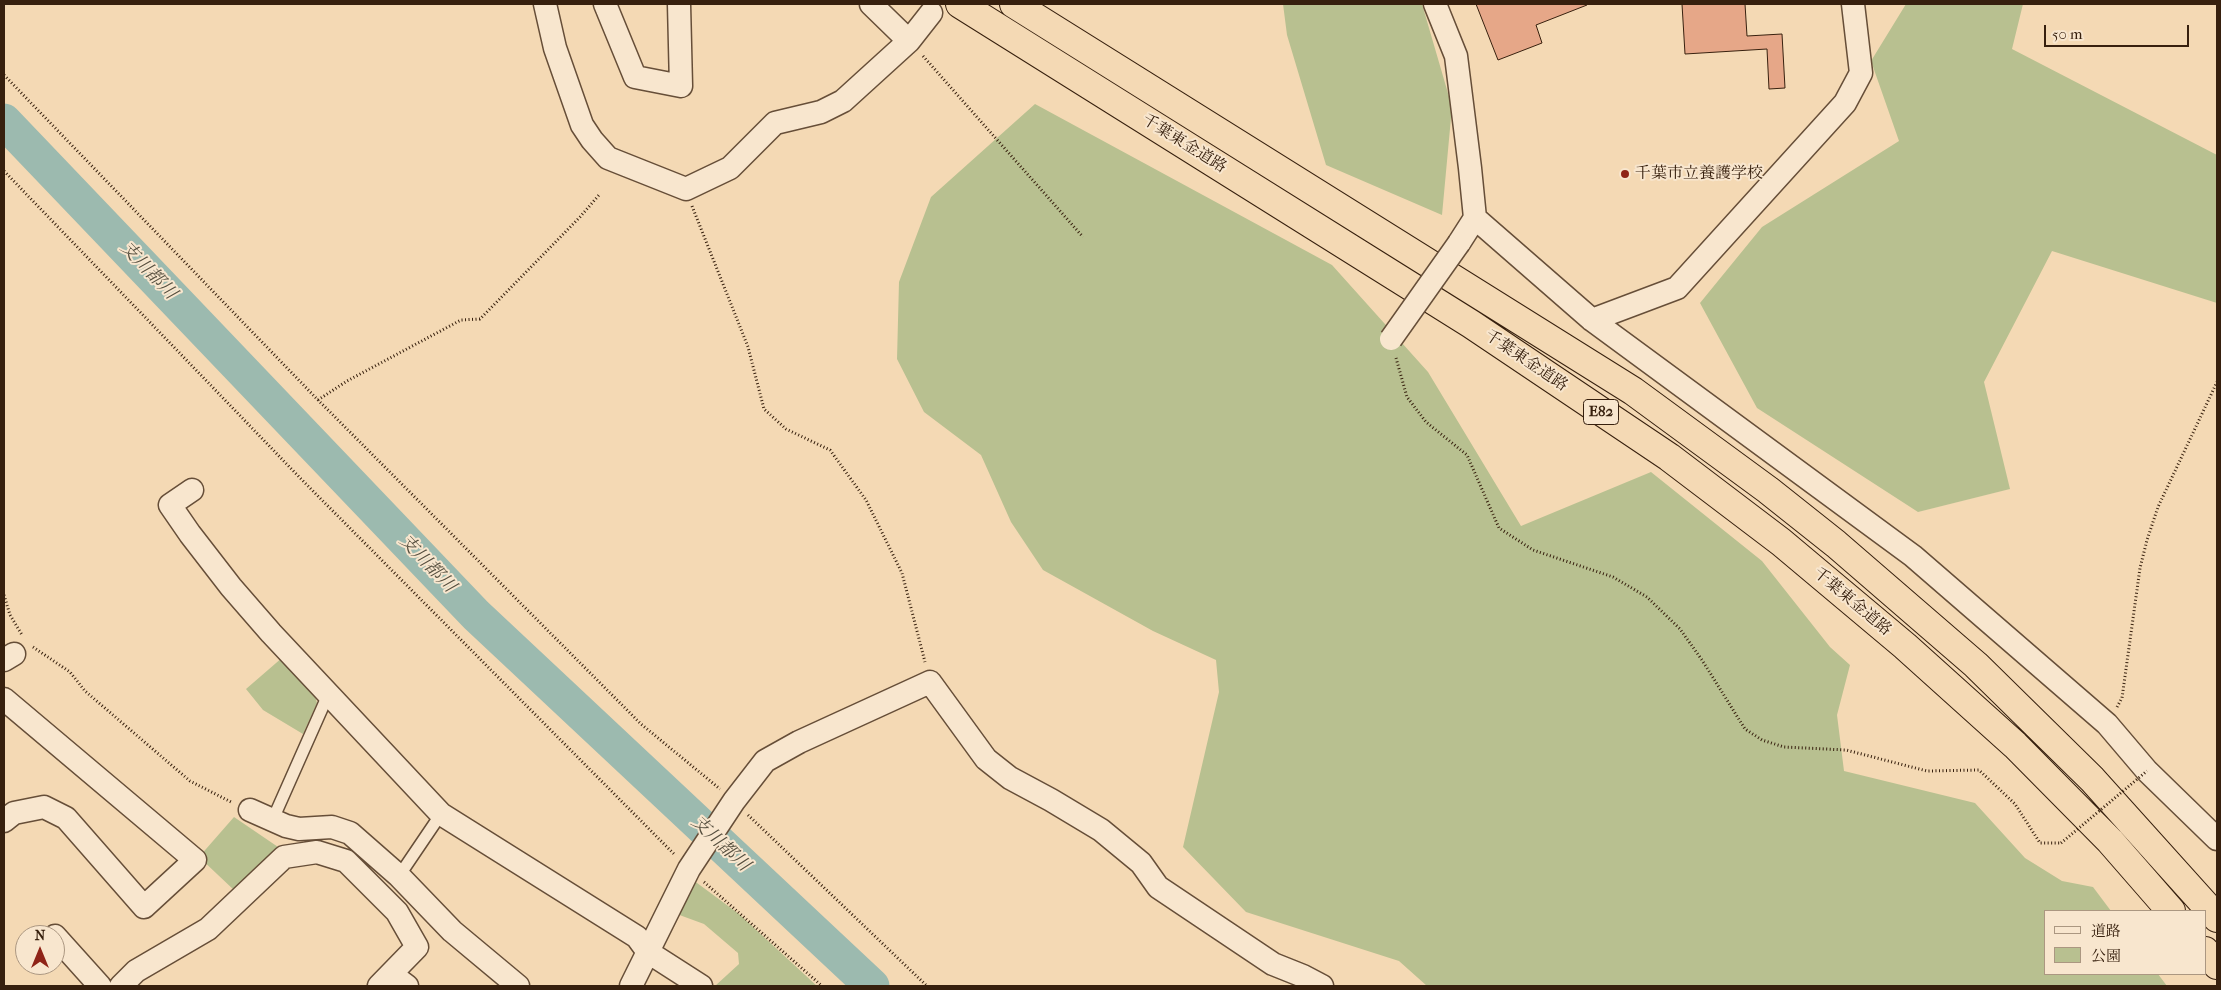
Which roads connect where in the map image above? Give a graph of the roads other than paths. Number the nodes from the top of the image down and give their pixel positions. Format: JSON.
{"nodes":[{"id":1,"x":545,"y":4,"type":"edge"},
{"id":2,"x":605,"y":4,"type":"edge"},
{"id":3,"x":678,"y":4,"type":"edge"},
{"id":4,"x":870,"y":4,"type":"edge"},
{"id":5,"x":960,"y":4,"type":"edge"},
{"id":6,"x":1014,"y":4,"type":"edge"},
{"id":7,"x":1435,"y":4,"type":"edge"},
{"id":8,"x":1853,"y":4,"type":"edge"},
{"id":9,"x":931,"y":13,"type":"dead end"},
{"id":10,"x":909,"y":41,"type":"junction"},
{"id":11,"x":1475,"y":218,"type":"junction"},
{"id":12,"x":1592,"y":320,"type":"junction"},
{"id":13,"x":1390,"y":338,"type":"road end"},
{"id":14,"x":192,"y":490,"type":"dead end"},
{"id":15,"x":328,"y":695,"type":"junction"},
{"id":16,"x":4,"y":699,"type":"edge"},
{"id":17,"x":250,"y":810,"type":"road end"},
{"id":18,"x":7,"y":813,"type":"edge"},
{"id":19,"x":441,"y":814,"type":"junction"},
{"id":20,"x":273,"y":819,"type":"junction"},
{"id":21,"x":2217,"y":838,"type":"edge"},
{"id":22,"x":399,"y":876,"type":"junction"},
{"id":23,"x":2170,"y":910,"type":"edge"},
{"id":24,"x":2217,"y":918,"type":"edge"},
{"id":25,"x":65,"y":947,"type":"edge"},
{"id":26,"x":648,"y":952,"type":"junction"},
{"id":27,"x":2206,"y":952,"type":"edge"},
{"id":28,"x":2217,"y":965,"type":"edge"},
{"id":29,"x":392,"y":982,"type":"edge"},
{"id":30,"x":100,"y":986,"type":"edge"},
{"id":31,"x":121,"y":986,"type":"edge"},
{"id":32,"x":518,"y":986,"type":"edge"},
{"id":33,"x":631,"y":986,"type":"edge"},
{"id":34,"x":701,"y":986,"type":"edge"},
{"id":35,"x":1322,"y":986,"type":"edge"}],
"edges":[{"from":1,"to":10,"type":"street"},
{"from":2,"to":3,"type":"street"},
{"from":4,"to":10,"type":"street"},
{"from":5,"to":23,"type":"highway","name":"千葉東金道路","number":"E82"},
{"from":6,"to":24,"type":"highway","name":"千葉東金道路","number":"E82"},
{"from":7,"to":11,"type":"street"},
{"from":8,"to":12,"type":"street"},
{"from":9,"to":10,"type":"street"},
{"from":11,"to":12,"type":"street"},
{"from":11,"to":13,"type":"street","bridge":true},
{"from":12,"to":21,"type":"street"},
{"from":14,"to":15,"type":"street"},
{"from":15,"to":19,"type":"street"},
{"from":15,"to":20,"type":"lane"},
{"from":16,"to":18,"type":"street"},
{"from":17,"to":20,"type":"street"},
{"from":19,"to":22,"type":"lane"},
{"from":19,"to":26,"type":"street"},
{"from":20,"to":22,"type":"street"},
{"from":22,"to":32,"type":"street"},
{"from":25,"to":30,"type":"street"},
{"from":26,"to":33,"type":"street"},
{"from":26,"to":34,"type":"street"},
{"from":26,"to":35,"type":"street"},
{"from":27,"to":28,"type":"highway"},
{"from":29,"to":31,"type":"street"}]}
